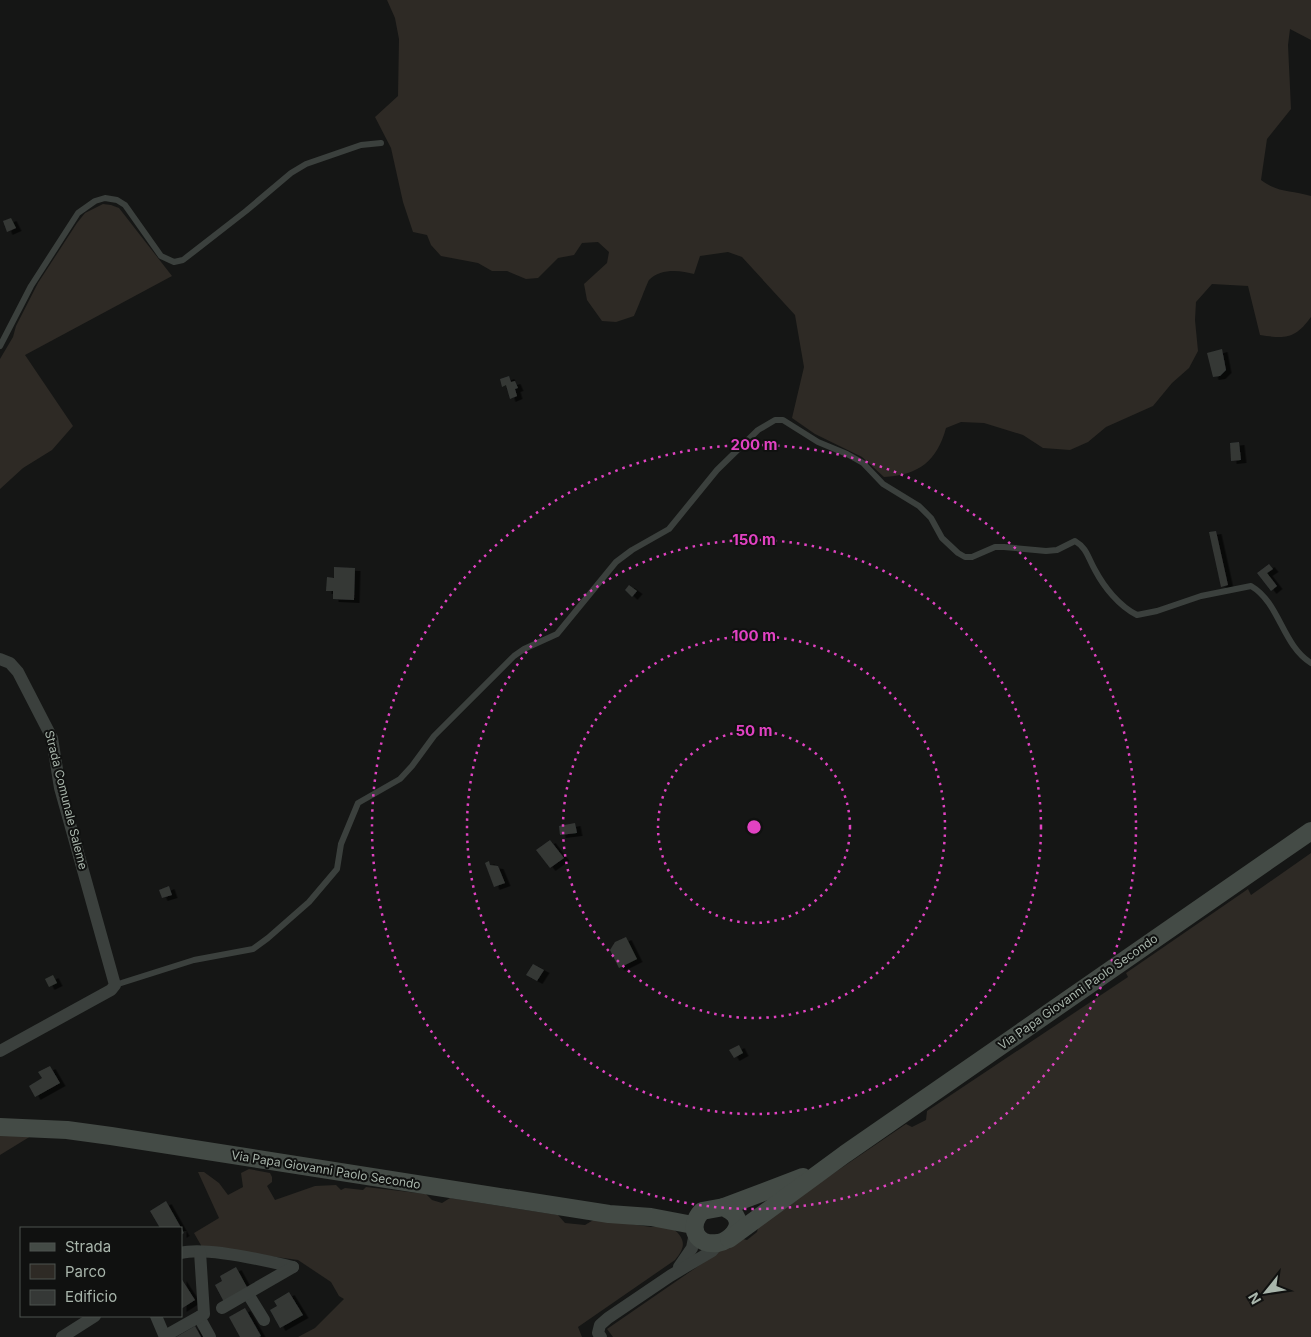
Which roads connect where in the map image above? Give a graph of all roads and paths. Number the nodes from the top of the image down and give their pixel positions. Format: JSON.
{"nodes":[{"id":1,"x":381,"y":143,"type":"dead end"},
{"id":2,"x":0,"y":346,"type":"edge"},
{"id":3,"x":0,"y":658,"type":"edge"},
{"id":4,"x":1311,"y":663,"type":"edge"},
{"id":5,"x":1311,"y":831,"type":"edge"},
{"id":6,"x":115,"y":985,"type":"junction"},
{"id":7,"x":0,"y":1051,"type":"edge"},
{"id":8,"x":0,"y":1127,"type":"edge"},
{"id":9,"x":845,"y":1154,"type":"junction"},
{"id":10,"x":724,"y":1207,"type":"junction"},
{"id":11,"x":696,"y":1223,"type":"junction"},
{"id":12,"x":724,"y":1241,"type":"junction"},
{"id":13,"x":200,"y":1252,"type":"junction"},
{"id":14,"x":182,"y":1253,"type":"edge"},
{"id":15,"x":670,"y":1276,"type":"junction"},
{"id":16,"x":248,"y":1294,"type":"junction"},
{"id":17,"x":222,"y":1308,"type":"dead end"},
{"id":18,"x":93,"y":1317,"type":"edge"},
{"id":19,"x":156,"y":1317,"type":"edge"},
{"id":20,"x":199,"y":1317,"type":"junction"},
{"id":21,"x":264,"y":1320,"type":"dead end"},
{"id":22,"x":62,"y":1337,"type":"edge"},
{"id":23,"x":165,"y":1337,"type":"edge"},
{"id":24,"x":210,"y":1337,"type":"edge"},
{"id":25,"x":601,"y":1337,"type":"edge"}],
"edges":[{"from":1,"to":2,"type":"lane"},
{"from":3,"to":6,"type":"street","name":"Strada Comunale Saleme"},
{"from":4,"to":6,"type":"lane"},
{"from":5,"to":9,"type":"main road","name":"Via Papa Giovanni Paolo Secondo"},
{"from":6,"to":7,"type":"street"},
{"from":8,"to":11,"type":"main road","name":"Via Papa Giovanni Paolo Secondo"},
{"from":9,"to":10,"type":"main road"},
{"from":9,"to":12,"type":"main road"},
{"from":10,"to":11,"type":"main road"},
{"from":10,"to":12,"type":"main road"},
{"from":11,"to":12,"type":"main road"},
{"from":11,"to":15,"type":"street"},
{"from":12,"to":15,"type":"street"},
{"from":13,"to":14,"type":"street"},
{"from":13,"to":16,"type":"street"},
{"from":13,"to":20,"type":"street"},
{"from":15,"to":25,"type":"street"},
{"from":16,"to":17,"type":"street"},
{"from":16,"to":21,"type":"street"},
{"from":18,"to":22,"type":"street"},
{"from":19,"to":23,"type":"street"},
{"from":20,"to":23,"type":"street"},
{"from":20,"to":24,"type":"street"}]}
